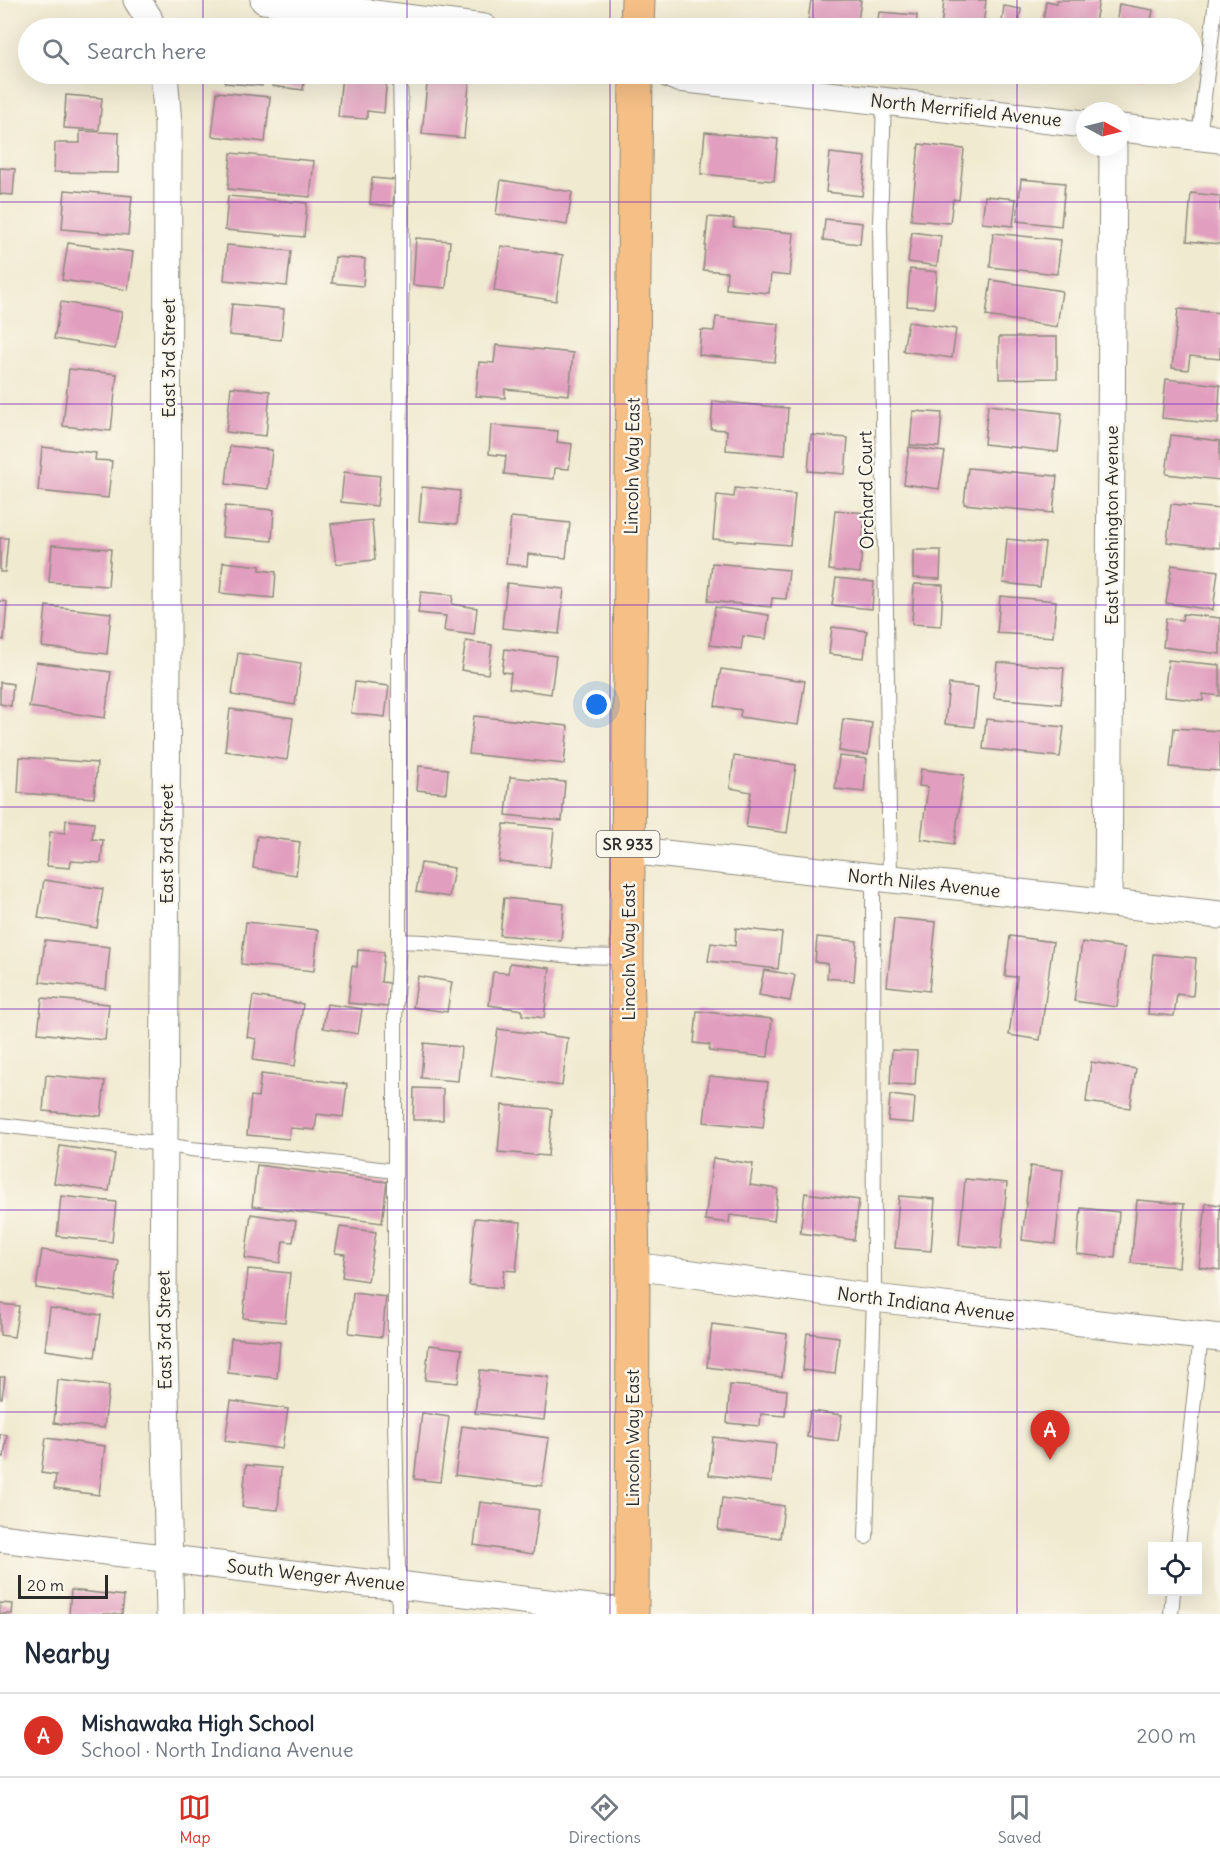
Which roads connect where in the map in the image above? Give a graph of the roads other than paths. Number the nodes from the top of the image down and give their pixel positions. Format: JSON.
{"nodes":[{"id":1,"x":137,"y":0,"type":"edge"},
{"id":2,"x":264,"y":0,"type":"edge"},
{"id":3,"x":638,"y":0,"type":"edge"},
{"id":4,"x":1216,"y":0,"type":"edge"},
{"id":5,"x":312,"y":3,"type":"edge"},
{"id":6,"x":148,"y":18,"type":"edge"},
{"id":7,"x":377,"y":18,"type":"edge"},
{"id":8,"x":637,"y":18,"type":"edge"},
{"id":9,"x":165,"y":84,"type":"edge"},
{"id":10,"x":400,"y":84,"type":"edge"},
{"id":11,"x":636,"y":84,"type":"edge"},
{"id":12,"x":734,"y":84,"type":"edge"},
{"id":13,"x":884,"y":100,"type":"junction"},
{"id":14,"x":1076,"y":123,"type":"edge"},
{"id":15,"x":1130,"y":129,"type":"edge"},
{"id":16,"x":1209,"y":138,"type":"edge"},
{"id":17,"x":1113,"y":156,"type":"edge"},
{"id":18,"x":628,"y":850,"type":"junction"},
{"id":19,"x":881,"y":878,"type":"junction"},
{"id":20,"x":1108,"y":903,"type":"junction"},
{"id":21,"x":1220,"y":915,"type":"edge"},
{"id":22,"x":399,"y":941,"type":"junction"},
{"id":23,"x":627,"y":957,"type":"junction"},
{"id":24,"x":0,"y":1125,"type":"edge"},
{"id":25,"x":164,"y":1144,"type":"junction"},
{"id":26,"x":395,"y":1171,"type":"junction"},
{"id":27,"x":633,"y":1266,"type":"junction"},
{"id":28,"x":874,"y":1298,"type":"junction"},
{"id":29,"x":1210,"y":1337,"type":"edge"},
{"id":30,"x":866,"y":1537,"type":"dead end"},
{"id":31,"x":0,"y":1538,"type":"edge"},
{"id":32,"x":1179,"y":1542,"type":"edge"},
{"id":33,"x":169,"y":1558,"type":"junction"},
{"id":34,"x":398,"y":1585,"type":"junction"},
{"id":35,"x":1173,"y":1596,"type":"edge"},
{"id":36,"x":632,"y":1613,"type":"edge"},
{"id":37,"x":171,"y":1614,"type":"edge"},
{"id":38,"x":399,"y":1614,"type":"edge"},
{"id":39,"x":1171,"y":1614,"type":"edge"}],
"edges":[{"from":1,"to":6,"type":"street"},
{"from":2,"to":5,"type":"street"},
{"from":3,"to":8,"type":"main road"},
{"from":4,"to":16,"type":"lane"},
{"from":5,"to":7,"type":"street"},
{"from":9,"to":25,"type":"street","name":"East 3rd Street"},
{"from":10,"to":22,"type":"lane"},
{"from":11,"to":18,"type":"main road","name":"Lincoln Way East","number":"SR 933"},
{"from":12,"to":13,"type":"street","name":"North Merrifield Avenue"},
{"from":13,"to":14,"type":"street","name":"North Merrifield Avenue"},
{"from":13,"to":19,"type":"lane","name":"Orchard Court"},
{"from":15,"to":16,"type":"street"},
{"from":17,"to":20,"type":"street","name":"East Washington Avenue"},
{"from":18,"to":19,"type":"street","name":"North Niles Avenue"},
{"from":18,"to":23,"type":"main road","name":"Lincoln Way East","number":"SR 933"},
{"from":19,"to":20,"type":"street","name":"North Niles Avenue"},
{"from":19,"to":28,"type":"lane","name":"Orchard Court"},
{"from":20,"to":21,"type":"street","name":"North Niles Avenue"},
{"from":22,"to":23,"type":"lane"},
{"from":22,"to":26,"type":"lane"},
{"from":23,"to":27,"type":"main road","name":"Lincoln Way East","number":"SR 933"},
{"from":24,"to":25,"type":"lane"},
{"from":25,"to":26,"type":"lane"},
{"from":25,"to":33,"type":"street","name":"East 3rd Street"},
{"from":26,"to":34,"type":"lane"},
{"from":27,"to":28,"type":"street","name":"North Indiana Avenue"},
{"from":27,"to":36,"type":"main road","name":"Lincoln Way East","number":"SR 933"},
{"from":28,"to":29,"type":"street","name":"North Indiana Avenue"},
{"from":28,"to":30,"type":"lane","name":"Orchard Court"},
{"from":29,"to":32,"type":"lane"},
{"from":31,"to":33,"type":"street","name":"South Wenger Avenue"},
{"from":33,"to":34,"type":"street","name":"South Wenger Avenue"},
{"from":33,"to":37,"type":"street","name":"East 3rd Street"},
{"from":34,"to":36,"type":"street","name":"South Wenger Avenue"},
{"from":34,"to":38,"type":"lane"},
{"from":35,"to":39,"type":"lane"}]}
